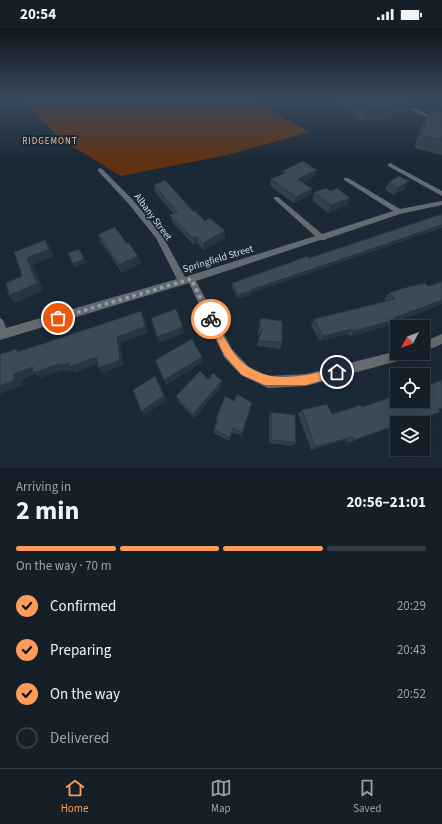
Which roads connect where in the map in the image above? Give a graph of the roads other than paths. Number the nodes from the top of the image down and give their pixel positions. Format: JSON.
{"nodes":[{"id":1,"x":390,"y":165,"type":"dead end"},
{"id":2,"x":100,"y":170,"type":"dead end"},
{"id":3,"x":346,"y":179,"type":"dead end"},
{"id":4,"x":442,"y":194,"type":"edge"},
{"id":5,"x":276,"y":198,"type":"dead end"},
{"id":6,"x":442,"y":203,"type":"edge"},
{"id":7,"x":399,"y":212,"type":"junction"},
{"id":8,"x":322,"y":238,"type":"junction"},
{"id":9,"x":187,"y":280,"type":"junction"},
{"id":10,"x":0,"y":324,"type":"edge"},
{"id":11,"x":1,"y":335,"type":"edge"},
{"id":12,"x":442,"y":340,"type":"edge"},
{"id":13,"x":430,"y":344,"type":"edge"},
{"id":14,"x":390,"y":358,"type":"edge"}],
"edges":[{"from":1,"to":4,"type":"street"},
{"from":2,"to":9,"type":"street","name":"Albany Street"},
{"from":3,"to":7,"type":"street"},
{"from":5,"to":8,"type":"street"},
{"from":6,"to":7,"type":"street","name":"Springfield Street"},
{"from":7,"to":8,"type":"street","name":"Springfield Street"},
{"from":8,"to":9,"type":"street","name":"Springfield Street"},
{"from":9,"to":11,"type":"street","name":"Springfield Street"},
{"from":9,"to":14,"type":"street","name":"Albany Street"},
{"from":10,"to":11,"type":"street"},
{"from":12,"to":13,"type":"street"}]}
